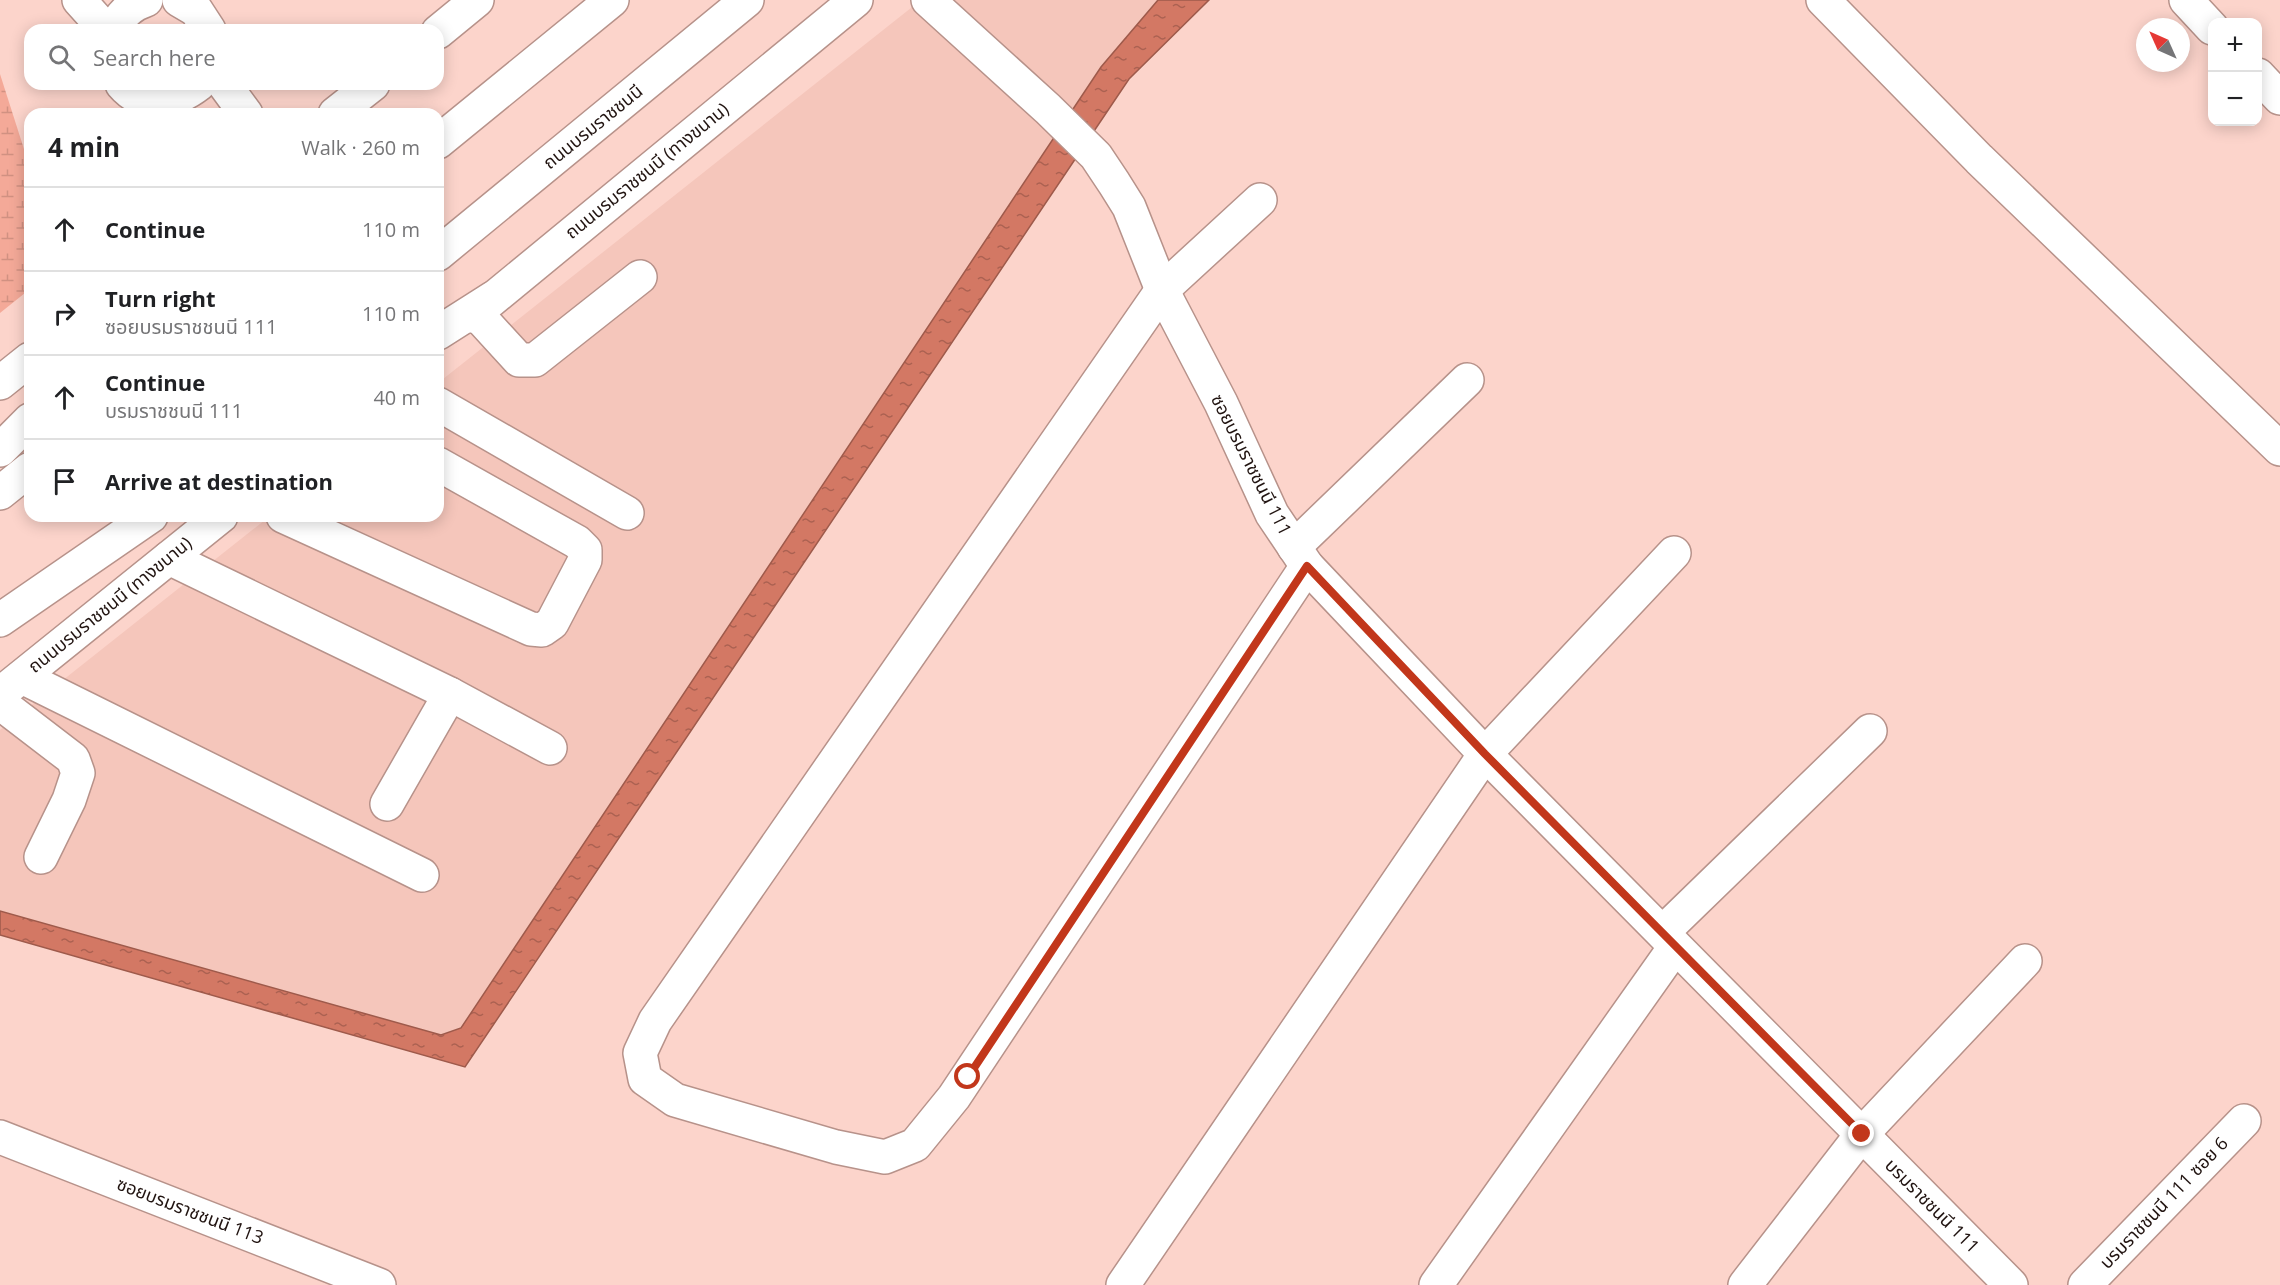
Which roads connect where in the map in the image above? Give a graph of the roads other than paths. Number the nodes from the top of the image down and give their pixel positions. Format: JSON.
{"nodes":[{"id":1,"x":79,"y":0,"type":"edge"},
{"id":2,"x":146,"y":0,"type":"edge"},
{"id":3,"x":179,"y":0,"type":"edge"},
{"id":4,"x":477,"y":0,"type":"edge"},
{"id":5,"x":612,"y":0,"type":"edge"},
{"id":6,"x":747,"y":0,"type":"edge"},
{"id":7,"x":856,"y":0,"type":"edge"},
{"id":8,"x":928,"y":0,"type":"edge"},
{"id":9,"x":1823,"y":0,"type":"edge"},
{"id":10,"x":2186,"y":0,"type":"edge"},
{"id":11,"x":101,"y":24,"type":"edge"},
{"id":12,"x":116,"y":24,"type":"edge"},
{"id":13,"x":205,"y":24,"type":"edge"},
{"id":14,"x":2208,"y":24,"type":"edge"},
{"id":15,"x":444,"y":27,"type":"edge"},
{"id":16,"x":2262,"y":79,"type":"edge"},
{"id":17,"x":131,"y":90,"type":"edge"},
{"id":18,"x":192,"y":90,"type":"edge"},
{"id":19,"x":228,"y":90,"type":"edge"},
{"id":20,"x":365,"y":90,"type":"edge"},
{"id":21,"x":2280,"y":98,"type":"edge"},
{"id":22,"x":167,"y":108,"type":"edge"},
{"id":23,"x":242,"y":108,"type":"edge"},
{"id":24,"x":343,"y":108,"type":"edge"},
{"id":25,"x":444,"y":137,"type":"edge"},
{"id":26,"x":1260,"y":200,"type":"dead end"},
{"id":27,"x":444,"y":249,"type":"edge"},
{"id":28,"x":640,"y":277,"type":"dead end"},
{"id":29,"x":1161,"y":290,"type":"junction"},
{"id":30,"x":484,"y":305,"type":"junction"},
{"id":31,"x":444,"y":329,"type":"edge"},
{"id":32,"x":444,"y":338,"type":"edge"},
{"id":33,"x":24,"y":364,"type":"edge"},
{"id":34,"x":1467,"y":380,"type":"dead end"},
{"id":35,"x":0,"y":383,"type":"edge"},
{"id":36,"x":444,"y":407,"type":"edge"},
{"id":37,"x":24,"y":426,"type":"edge"},
{"id":38,"x":2280,"y":449,"type":"edge"},
{"id":39,"x":0,"y":450,"type":"edge"},
{"id":40,"x":444,"y":467,"type":"edge"},
{"id":41,"x":24,"y":474,"type":"edge"},
{"id":42,"x":0,"y":493,"type":"edge"},
{"id":43,"x":627,"y":513,"type":"dead end"},
{"id":44,"x":110,"y":522,"type":"edge"},
{"id":45,"x":142,"y":522,"type":"edge"},
{"id":46,"x":214,"y":522,"type":"edge"},
{"id":47,"x":316,"y":522,"type":"edge"},
{"id":48,"x":338,"y":526,"type":"edge"},
{"id":49,"x":1674,"y":553,"type":"dead end"},
{"id":50,"x":1301,"y":557,"type":"junction"},
{"id":51,"x":170,"y":558,"type":"junction"},
{"id":52,"x":0,"y":611,"type":"edge"},
{"id":53,"x":0,"y":620,"type":"edge"},
{"id":54,"x":11,"y":686,"type":"edge"},
{"id":55,"x":450,"y":694,"type":"junction"},
{"id":56,"x":0,"y":703,"type":"edge"},
{"id":57,"x":1870,"y":731,"type":"dead end"},
{"id":58,"x":550,"y":748,"type":"dead end"},
{"id":59,"x":1485,"y":754,"type":"junction"},
{"id":60,"x":387,"y":804,"type":"dead end"},
{"id":61,"x":41,"y":857,"type":"dead end"},
{"id":62,"x":422,"y":875,"type":"dead end"},
{"id":63,"x":1669,"y":939,"type":"junction"},
{"id":64,"x":2025,"y":961,"type":"dead end"},
{"id":65,"x":1701,"y":974,"type":"joint"},
{"id":66,"x":2244,"y":1121,"type":"dead end"},
{"id":67,"x":1862,"y":1134,"type":"junction"},
{"id":68,"x":0,"y":1137,"type":"edge"},
{"id":69,"x":379,"y":1285,"type":"edge"},
{"id":70,"x":1123,"y":1285,"type":"edge"},
{"id":71,"x":1436,"y":1285,"type":"edge"},
{"id":72,"x":1745,"y":1285,"type":"edge"},
{"id":73,"x":2011,"y":1285,"type":"edge"},
{"id":74,"x":2085,"y":1285,"type":"edge"}],
"edges":[{"from":1,"to":11,"type":"main road"},
{"from":2,"to":12,"type":"main road"},
{"from":3,"to":13,"type":"main road"},
{"from":4,"to":15,"type":"main road"},
{"from":5,"to":25,"type":"main road"},
{"from":6,"to":27,"type":"main road","name":"ถนนบรมราชชนนี"},
{"from":7,"to":30,"type":"main road","name":"ถนนบรมราชชนนี (ทางขนาน)"},
{"from":8,"to":29,"type":"main road","name":"ซอยบรมราชชนนี 111"},
{"from":9,"to":38,"type":"main road"},
{"from":10,"to":14,"type":"main road"},
{"from":16,"to":21,"type":"main road"},
{"from":17,"to":22,"type":"main road"},
{"from":18,"to":22,"type":"main road"},
{"from":19,"to":23,"type":"main road"},
{"from":20,"to":24,"type":"main road"},
{"from":26,"to":29,"type":"main road"},
{"from":28,"to":30,"type":"main road"},
{"from":29,"to":50,"type":"main road","name":"ซอยบรมราชชนนี 111"},
{"from":29,"to":50,"type":"main road"},
{"from":30,"to":31,"type":"main road"},
{"from":30,"to":32,"type":"main road","name":"ถนนบรมราชชนนี (ทางขนาน)"},
{"from":33,"to":35,"type":"main road"},
{"from":34,"to":50,"type":"main road"},
{"from":36,"to":43,"type":"main road"},
{"from":37,"to":39,"type":"main road"},
{"from":40,"to":48,"type":"main road"},
{"from":41,"to":42,"type":"main road"},
{"from":44,"to":52,"type":"main road"},
{"from":45,"to":53,"type":"main road"},
{"from":46,"to":51,"type":"main road","name":"ถนนบรมราชชนนี (ทางขนาน)"},
{"from":47,"to":48,"type":"main road"},
{"from":49,"to":59,"type":"main road"},
{"from":50,"to":59,"type":"main road","name":"ซอยบรมราชชนนี 111"},
{"from":51,"to":54,"type":"main road","name":"ถนนบรมราชชนนี (ทางขนาน)"},
{"from":51,"to":55,"type":"main road"},
{"from":54,"to":62,"type":"main road"},
{"from":55,"to":58,"type":"main road"},
{"from":55,"to":60,"type":"main road"},
{"from":56,"to":61,"type":"main road"},
{"from":57,"to":63,"type":"main road"},
{"from":59,"to":63,"type":"main road","name":"ซอยบรมราชชนนี 111"},
{"from":59,"to":70,"type":"main road"},
{"from":63,"to":65,"type":"main road","name":"ซอยบรมราชชนนี 111"},
{"from":63,"to":71,"type":"main road"},
{"from":64,"to":67,"type":"main road"},
{"from":65,"to":67,"type":"main road","name":"บรมราชชนนี 111"},
{"from":66,"to":74,"type":"main road","name":"บรมราชชนนี 111 ซอย 6"},
{"from":67,"to":72,"type":"main road"},
{"from":67,"to":73,"type":"main road","name":"บรมราชชนนี 111"},
{"from":68,"to":69,"type":"main road","name":"ซอยบรมราชชนนี 113"}]}
